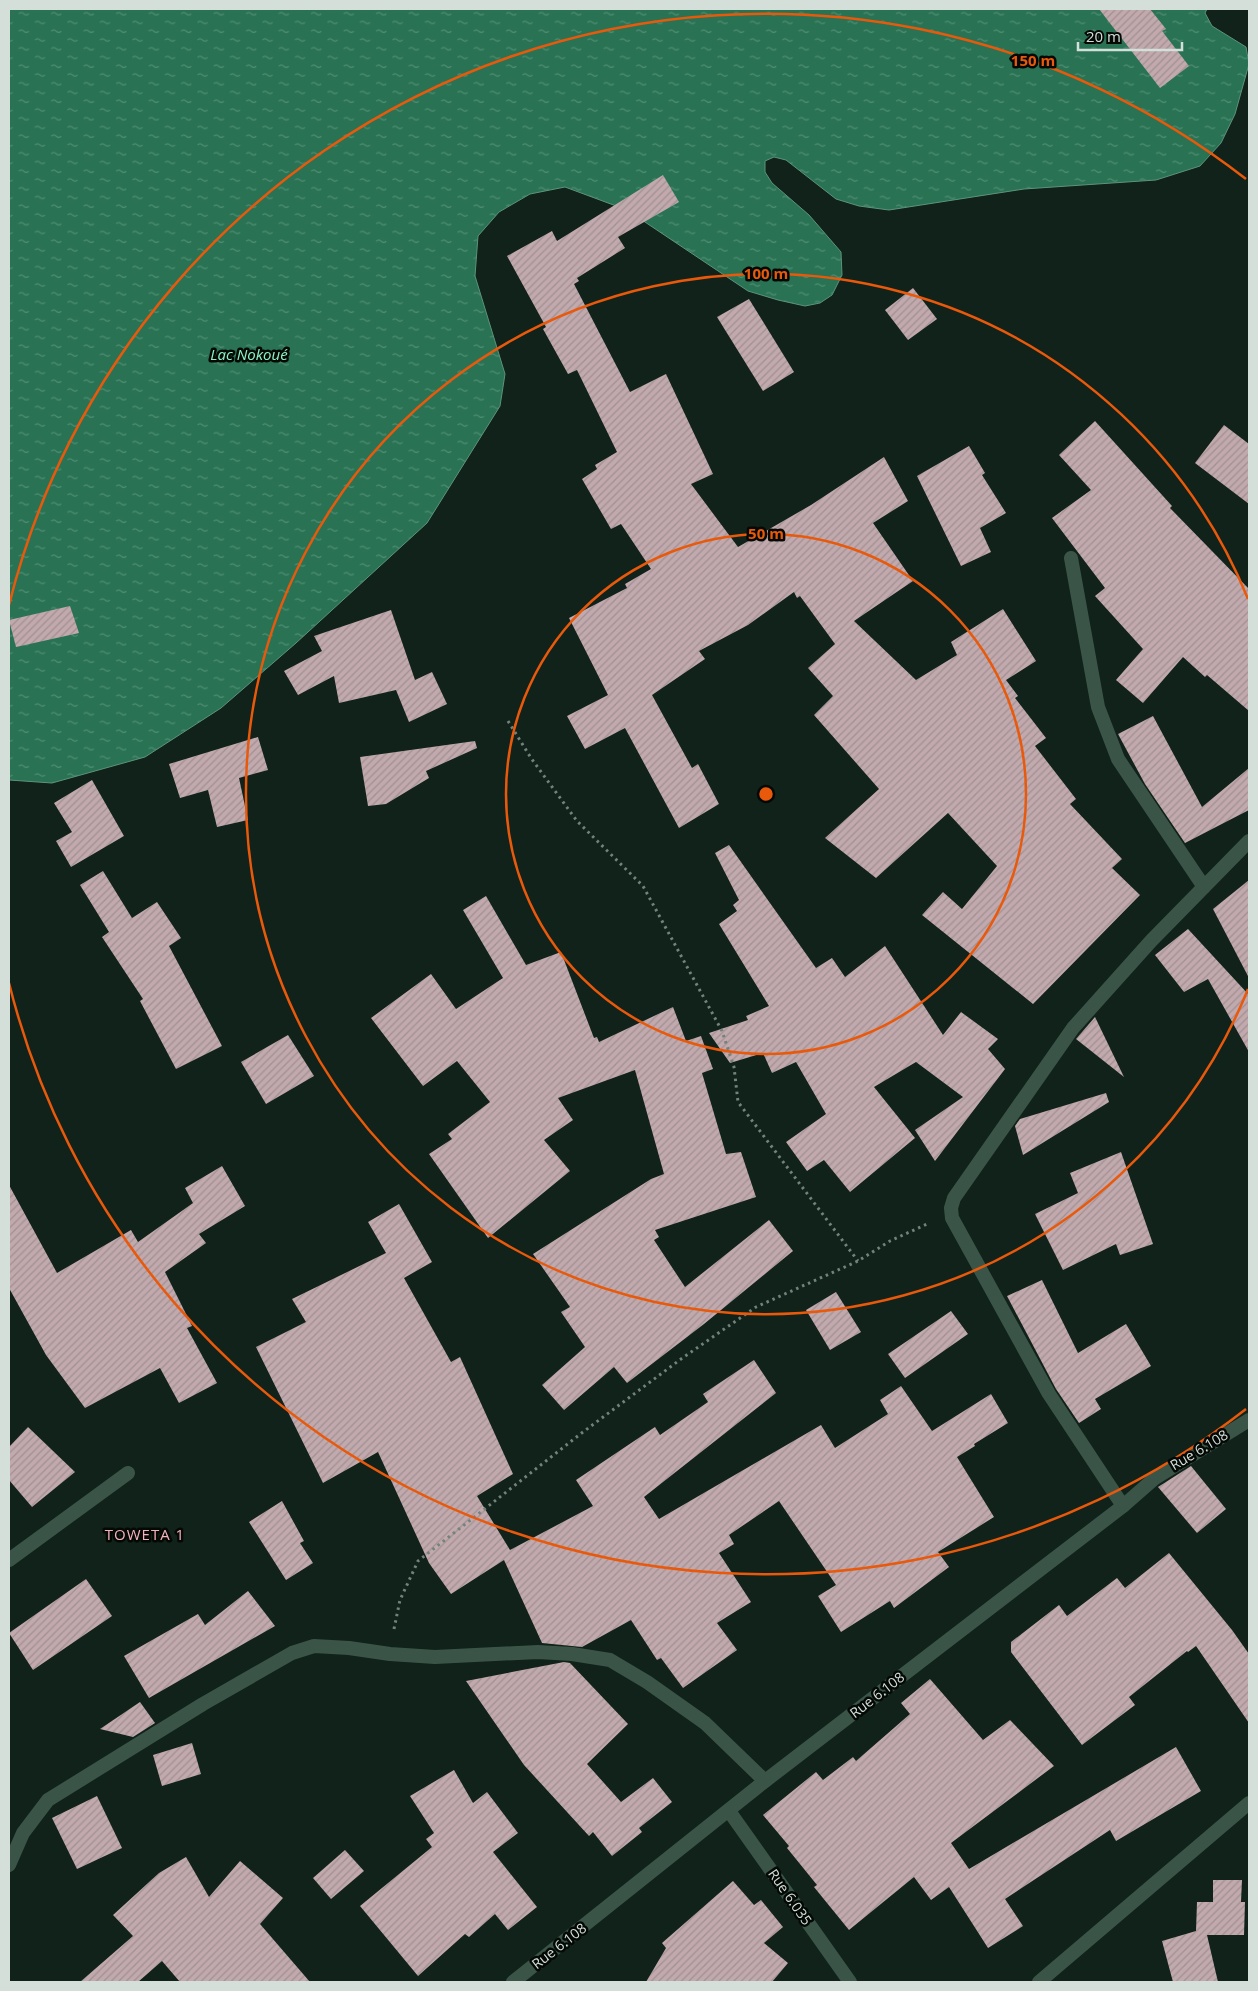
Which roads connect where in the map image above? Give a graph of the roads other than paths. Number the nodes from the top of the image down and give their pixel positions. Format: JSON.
{"nodes":[{"id":1,"x":1071,"y":558,"type":"dead end"},
{"id":2,"x":1249,"y":841,"type":"edge"},
{"id":3,"x":1204,"y":887,"type":"junction"},
{"id":4,"x":1249,"y":1420,"type":"edge"},
{"id":5,"x":128,"y":1473,"type":"dead end"},
{"id":6,"x":1123,"y":1506,"type":"junction"},
{"id":7,"x":9,"y":1560,"type":"edge"},
{"id":8,"x":765,"y":1781,"type":"junction"},
{"id":9,"x":1249,"y":1803,"type":"edge"},
{"id":10,"x":729,"y":1811,"type":"junction"},
{"id":11,"x":9,"y":1865,"type":"edge"},
{"id":12,"x":513,"y":1982,"type":"edge"},
{"id":13,"x":850,"y":1982,"type":"edge"},
{"id":14,"x":1040,"y":1982,"type":"edge"}],
"edges":[{"from":1,"to":3,"type":"street"},
{"from":2,"to":3,"type":"street"},
{"from":3,"to":6,"type":"street"},
{"from":4,"to":6,"type":"street","name":"Rue 6.108"},
{"from":5,"to":7,"type":"street"},
{"from":6,"to":8,"type":"street","name":"Rue 6.108"},
{"from":8,"to":10,"type":"street","name":"Rue 6.108"},
{"from":8,"to":11,"type":"street"},
{"from":9,"to":14,"type":"street"},
{"from":10,"to":12,"type":"street","name":"Rue 6.108"},
{"from":10,"to":13,"type":"street","name":"Rue 6.035"}]}
